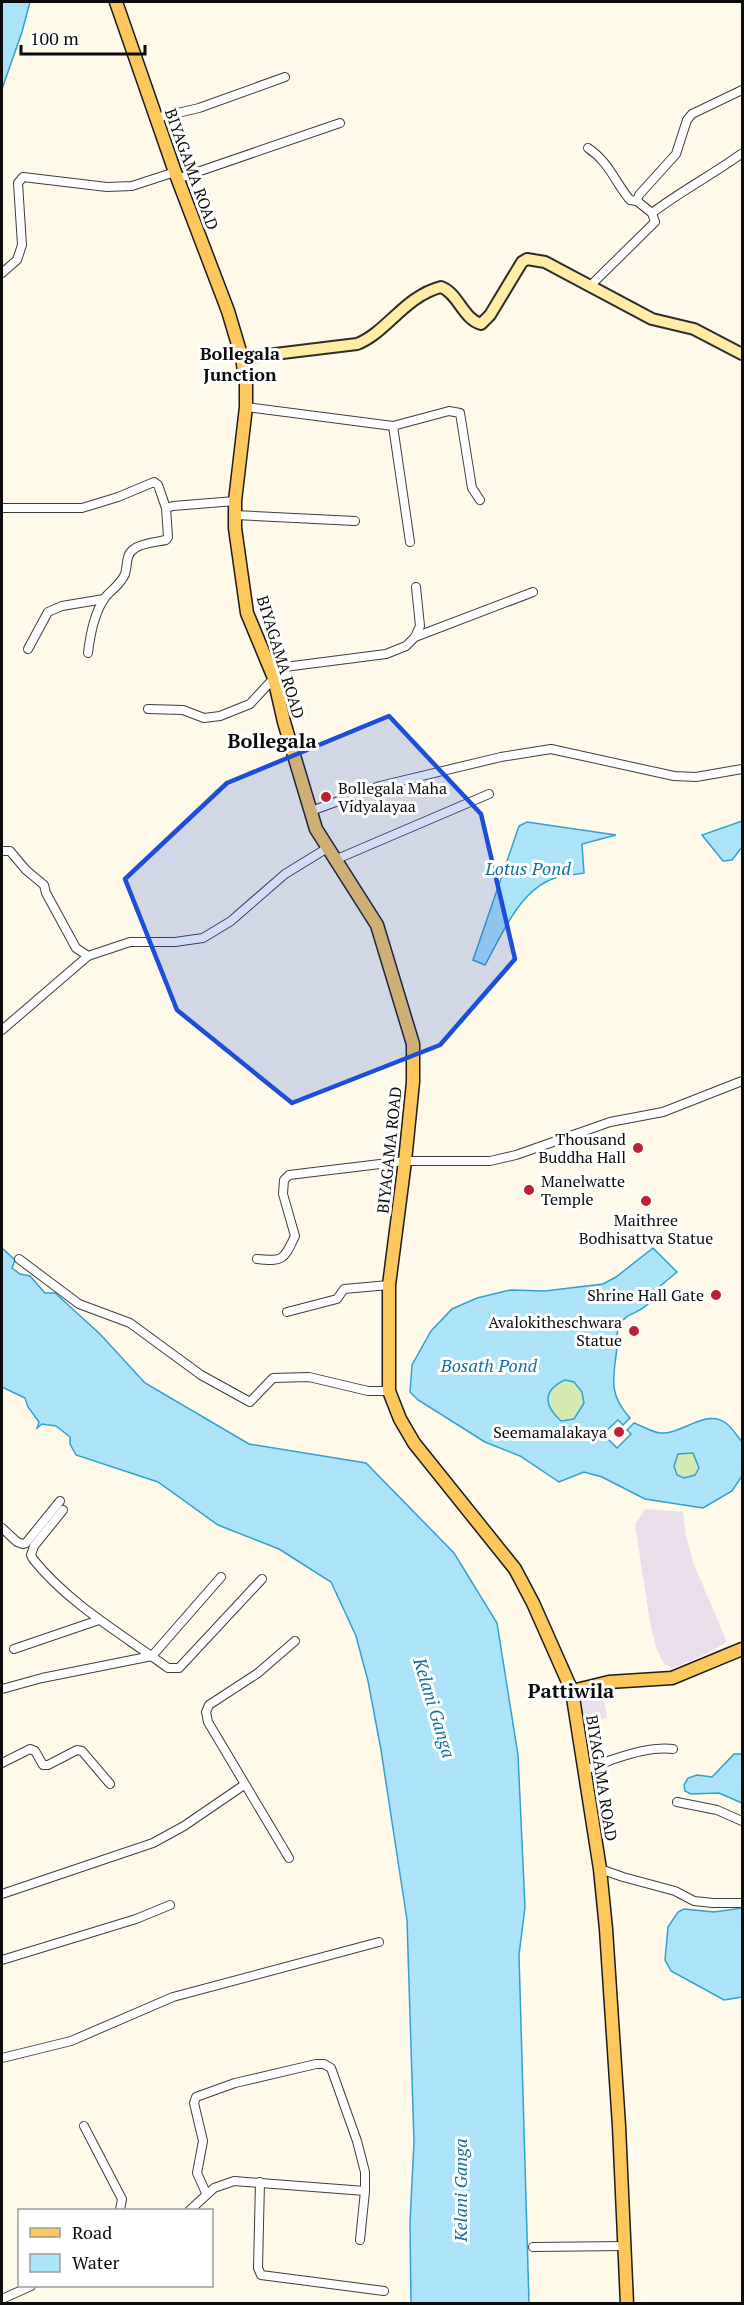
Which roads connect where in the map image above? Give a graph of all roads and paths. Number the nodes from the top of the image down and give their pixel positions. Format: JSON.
{"nodes":[{"id":1,"x":116,"y":2,"type":"edge"},
{"id":2,"x":285,"y":78,"type":"dead end"},
{"id":3,"x":742,"y":90,"type":"edge"},
{"id":4,"x":156,"y":118,"type":"junction"},
{"id":5,"x":340,"y":123,"type":"dead end"},
{"id":6,"x":588,"y":148,"type":"dead end"},
{"id":7,"x":741,"y":154,"type":"edge"},
{"id":8,"x":176,"y":175,"type":"junction"},
{"id":9,"x":637,"y":201,"type":"junction"},
{"id":10,"x":652,"y":213,"type":"junction"},
{"id":11,"x":2,"y":273,"type":"edge"},
{"id":12,"x":590,"y":286,"type":"junction"},
{"id":13,"x":742,"y":354,"type":"edge"},
{"id":14,"x":242,"y":358,"type":"junction"},
{"id":15,"x":246,"y":407,"type":"junction"},
{"id":16,"x":393,"y":426,"type":"junction"},
{"id":17,"x":480,"y":500,"type":"dead end"},
{"id":18,"x":235,"y":501,"type":"junction"},
{"id":19,"x":2,"y":508,"type":"edge"},
{"id":20,"x":166,"y":508,"type":"junction"},
{"id":21,"x":235,"y":515,"type":"junction"},
{"id":22,"x":355,"y":521,"type":"dead end"},
{"id":23,"x":410,"y":542,"type":"dead end"},
{"id":24,"x":417,"y":587,"type":"dead end"},
{"id":25,"x":533,"y":592,"type":"dead end"},
{"id":26,"x":104,"y":599,"type":"junction"},
{"id":27,"x":415,"y":637,"type":"junction"},
{"id":28,"x":28,"y":649,"type":"dead end"},
{"id":29,"x":88,"y":653,"type":"dead end"},
{"id":30,"x":272,"y":674,"type":"junction"},
{"id":31,"x":148,"y":709,"type":"dead end"},
{"id":32,"x":742,"y":769,"type":"edge"},
{"id":33,"x":489,"y":794,"type":"dead end"},
{"id":34,"x":311,"y":811,"type":"junction"},
{"id":35,"x":329,"y":847,"type":"junction"},
{"id":36,"x":2,"y":851,"type":"edge"},
{"id":37,"x":337,"y":860,"type":"junction"},
{"id":38,"x":87,"y":956,"type":"junction"},
{"id":39,"x":2,"y":1030,"type":"edge"},
{"id":40,"x":742,"y":1081,"type":"edge"},
{"id":41,"x":405,"y":1161,"type":"junction"},
{"id":42,"x":19,"y":1259,"type":"dead end"},
{"id":43,"x":257,"y":1259,"type":"dead end"},
{"id":44,"x":389,"y":1285,"type":"junction"},
{"id":45,"x":287,"y":1312,"type":"dead end"},
{"id":46,"x":389,"y":1391,"type":"junction"},
{"id":47,"x":60,"y":1501,"type":"dead end"},
{"id":48,"x":63,"y":1510,"type":"dead end"},
{"id":49,"x":2,"y":1528,"type":"edge"},
{"id":50,"x":222,"y":1577,"type":"dead end"},
{"id":51,"x":262,"y":1579,"type":"dead end"},
{"id":52,"x":99,"y":1620,"type":"junction"},
{"id":53,"x":295,"y":1641,"type":"dead end"},
{"id":54,"x":14,"y":1649,"type":"dead end"},
{"id":55,"x":742,"y":1649,"type":"edge"},
{"id":56,"x":152,"y":1656,"type":"junction"},
{"id":57,"x":2,"y":1689,"type":"edge"},
{"id":58,"x":572,"y":1691,"type":"junction"},
{"id":59,"x":673,"y":1749,"type":"dead end"},
{"id":60,"x":2,"y":1763,"type":"edge"},
{"id":61,"x":584,"y":1769,"type":"junction"},
{"id":62,"x":110,"y":1784,"type":"dead end"},
{"id":63,"x":244,"y":1785,"type":"junction"},
{"id":64,"x":676,"y":1802,"type":"dead end"},
{"id":65,"x":742,"y":1821,"type":"edge"},
{"id":66,"x":289,"y":1858,"type":"dead end"},
{"id":67,"x":600,"y":1869,"type":"junction"},
{"id":68,"x":2,"y":1894,"type":"edge"},
{"id":69,"x":742,"y":1903,"type":"edge"},
{"id":70,"x":170,"y":1905,"type":"dead end"},
{"id":71,"x":379,"y":1942,"type":"dead end"},
{"id":72,"x":2,"y":1960,"type":"edge"},
{"id":73,"x":2,"y":2058,"type":"edge"},
{"id":74,"x":84,"y":2126,"type":"dead end"},
{"id":75,"x":260,"y":2182,"type":"junction"},
{"id":76,"x":366,"y":2191,"type":"junction"},
{"id":77,"x":206,"y":2193,"type":"junction"},
{"id":78,"x":120,"y":2209,"type":"edge"},
{"id":79,"x":192,"y":2209,"type":"edge"},
{"id":80,"x":360,"y":2240,"type":"dead end"},
{"id":81,"x":624,"y":2246,"type":"junction"},
{"id":82,"x":533,"y":2247,"type":"dead end"},
{"id":83,"x":29,"y":2287,"type":"edge"},
{"id":84,"x":384,"y":2291,"type":"dead end"},
{"id":85,"x":2,"y":2299,"type":"edge"},
{"id":86,"x":627,"y":2304,"type":"edge"}],
"edges":[{"from":1,"to":4,"type":"main road","name":"BIYAGAMA ROAD"},
{"from":2,"to":4,"type":"street"},
{"from":3,"to":9,"type":"street"},
{"from":4,"to":8,"type":"main road","name":"BIYAGAMA ROAD"},
{"from":5,"to":8,"type":"street"},
{"from":6,"to":9,"type":"street"},
{"from":7,"to":10,"type":"street"},
{"from":8,"to":11,"type":"street"},
{"from":8,"to":14,"type":"main road","name":"BIYAGAMA ROAD"},
{"from":9,"to":10,"type":"street"},
{"from":10,"to":12,"type":"street"},
{"from":12,"to":13,"type":"street"},
{"from":12,"to":14,"type":"street"},
{"from":14,"to":15,"type":"main road","name":"BIYAGAMA ROAD"},
{"from":15,"to":16,"type":"street"},
{"from":15,"to":18,"type":"main road","name":"BIYAGAMA ROAD"},
{"from":16,"to":17,"type":"street"},
{"from":16,"to":23,"type":"street"},
{"from":18,"to":20,"type":"street"},
{"from":18,"to":21,"type":"main road","name":"BIYAGAMA ROAD"},
{"from":19,"to":20,"type":"street"},
{"from":20,"to":26,"type":"street"},
{"from":21,"to":22,"type":"street"},
{"from":21,"to":30,"type":"main road","name":"BIYAGAMA ROAD"},
{"from":24,"to":27,"type":"street"},
{"from":25,"to":27,"type":"street"},
{"from":26,"to":28,"type":"street"},
{"from":26,"to":29,"type":"street"},
{"from":27,"to":30,"type":"street"},
{"from":30,"to":31,"type":"street"},
{"from":30,"to":34,"type":"main road","name":"BIYAGAMA ROAD"},
{"from":32,"to":34,"type":"street"},
{"from":33,"to":37,"type":"street"},
{"from":34,"to":35,"type":"main road","name":"BIYAGAMA ROAD"},
{"from":35,"to":37,"type":"main road","name":"BIYAGAMA ROAD"},
{"from":35,"to":38,"type":"street"},
{"from":36,"to":38,"type":"street"},
{"from":37,"to":41,"type":"main road","name":"BIYAGAMA ROAD"},
{"from":38,"to":39,"type":"street"},
{"from":40,"to":41,"type":"street"},
{"from":41,"to":43,"type":"street"},
{"from":41,"to":44,"type":"main road","name":"BIYAGAMA ROAD"},
{"from":42,"to":46,"type":"street"},
{"from":44,"to":45,"type":"street"},
{"from":44,"to":46,"type":"main road","name":"BIYAGAMA ROAD"},
{"from":46,"to":58,"type":"main road","name":"BIYAGAMA ROAD"},
{"from":47,"to":49,"type":"street"},
{"from":48,"to":52,"type":"street"},
{"from":50,"to":56,"type":"street"},
{"from":51,"to":56,"type":"street"},
{"from":52,"to":54,"type":"street"},
{"from":52,"to":56,"type":"street"},
{"from":53,"to":63,"type":"street"},
{"from":55,"to":58,"type":"main road"},
{"from":56,"to":57,"type":"street"},
{"from":58,"to":61,"type":"main road","name":"BIYAGAMA ROAD"},
{"from":59,"to":61,"type":"street"},
{"from":60,"to":62,"type":"street"},
{"from":61,"to":67,"type":"main road","name":"BIYAGAMA ROAD"},
{"from":63,"to":66,"type":"street"},
{"from":63,"to":68,"type":"street"},
{"from":64,"to":65,"type":"street"},
{"from":67,"to":69,"type":"street"},
{"from":67,"to":81,"type":"main road","name":"BIYAGAMA ROAD"},
{"from":70,"to":72,"type":"street"},
{"from":71,"to":73,"type":"street"},
{"from":74,"to":78,"type":"street"},
{"from":75,"to":76,"type":"street"},
{"from":75,"to":77,"type":"street"},
{"from":75,"to":84,"type":"street"},
{"from":76,"to":77,"type":"street"},
{"from":76,"to":80,"type":"street"},
{"from":77,"to":79,"type":"street"},
{"from":81,"to":82,"type":"street"},
{"from":81,"to":86,"type":"main road","name":"BIYAGAMA ROAD"},
{"from":83,"to":85,"type":"street"}]}
